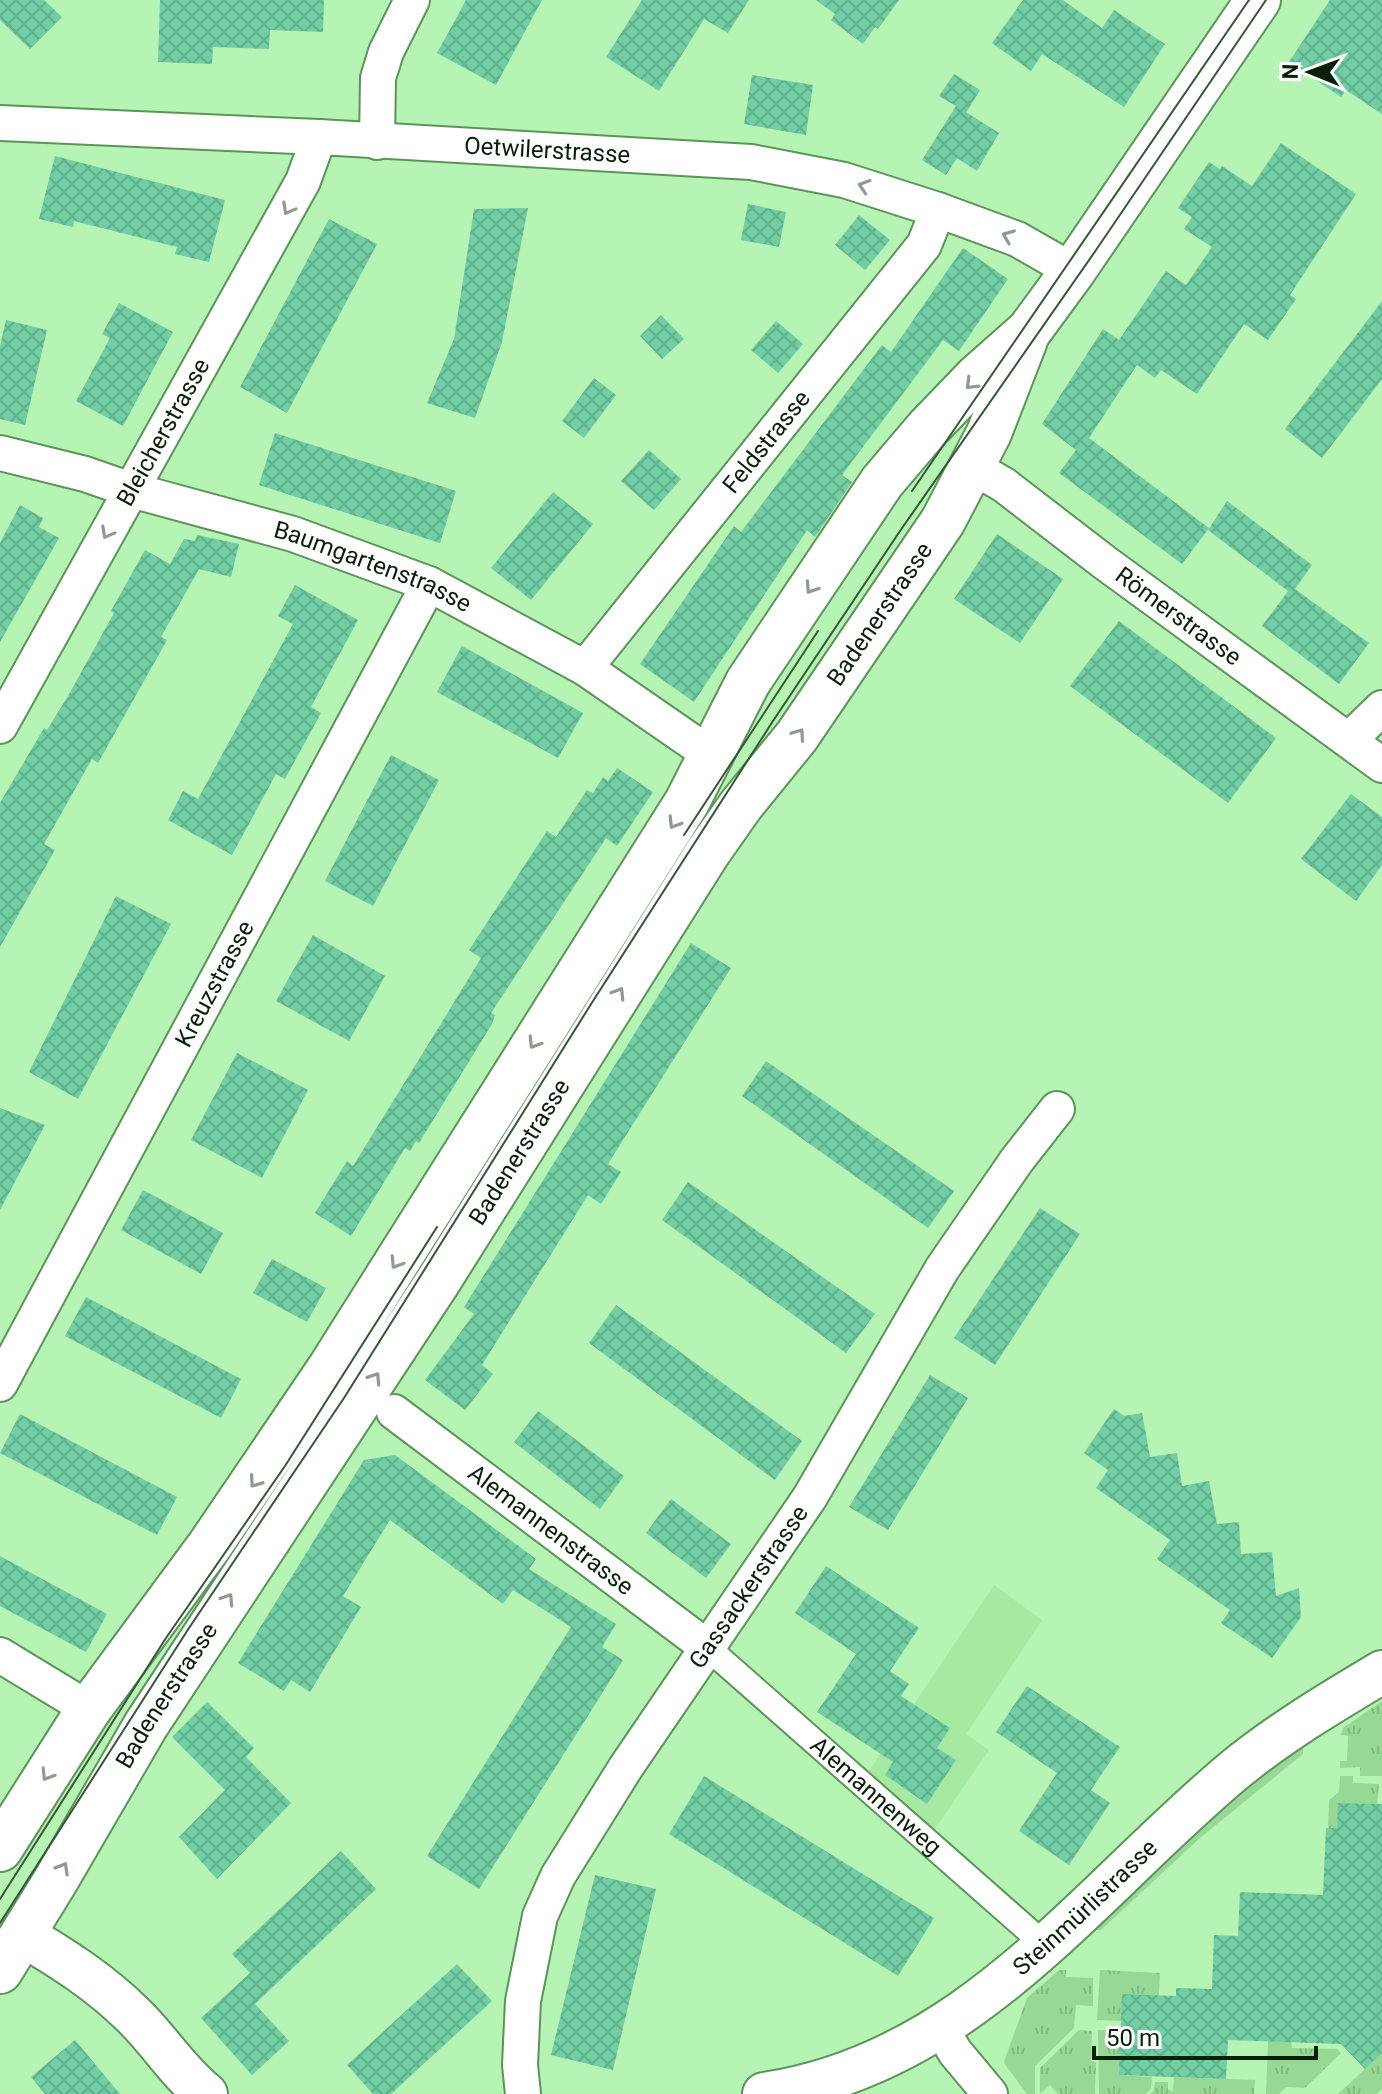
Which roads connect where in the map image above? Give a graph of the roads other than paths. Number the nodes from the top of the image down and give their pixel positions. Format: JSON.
{"nodes":[{"id":1,"x":412,"y":0,"type":"edge"},
{"id":2,"x":1258,"y":0,"type":"edge"},
{"id":3,"x":0,"y":123,"type":"edge"},
{"id":4,"x":319,"y":137,"type":"junction"},
{"id":5,"x":377,"y":142,"type":"junction"},
{"id":6,"x":938,"y":210,"type":"junction"},
{"id":7,"x":1073,"y":271,"type":"junction"},
{"id":8,"x":1029,"y":331,"type":"junction"},
{"id":9,"x":0,"y":453,"type":"edge"},
{"id":10,"x":973,"y":467,"type":"junction"},
{"id":11,"x":131,"y":490,"type":"junction"},
{"id":12,"x":429,"y":584,"type":"junction"},
{"id":13,"x":585,"y":668,"type":"junction"},
{"id":14,"x":1382,"y":708,"type":"edge"},
{"id":15,"x":0,"y":726,"type":"edge"},
{"id":16,"x":1349,"y":740,"type":"junction"},
{"id":17,"x":711,"y":755,"type":"junction"},
{"id":18,"x":1382,"y":765,"type":"edge"},
{"id":19,"x":772,"y":768,"type":"junction"},
{"id":20,"x":1057,"y":1109,"type":"dead end"},
{"id":21,"x":0,"y":1384,"type":"edge"},
{"id":22,"x":394,"y":1412,"type":"dead end"},
{"id":23,"x":708,"y":1648,"type":"junction"},
{"id":24,"x":0,"y":1655,"type":"edge"},
{"id":25,"x":1382,"y":1672,"type":"edge"},
{"id":26,"x":89,"y":1709,"type":"junction"},
{"id":27,"x":146,"y":1725,"type":"junction"},
{"id":28,"x":0,"y":1849,"type":"edge"},
{"id":29,"x":8,"y":1942,"type":"edge"},
{"id":30,"x":1045,"y":1945,"type":"junction"},
{"id":31,"x":941,"y":2028,"type":"junction"},
{"id":32,"x":206,"y":2094,"type":"edge"},
{"id":33,"x":523,"y":2094,"type":"edge"},
{"id":34,"x":764,"y":2094,"type":"edge"},
{"id":35,"x":990,"y":2094,"type":"edge"}],
"edges":[{"from":1,"to":5,"type":"street"},
{"from":2,"to":7,"type":"main road","name":"Badenerstrasse"},
{"from":3,"to":4,"type":"street","name":"Oetwilerstrasse"},
{"from":4,"to":5,"type":"street","name":"Oetwilerstrasse"},
{"from":4,"to":11,"type":"street","name":"Bleicherstrasse","one_way":true},
{"from":6,"to":5,"type":"street","name":"Oetwilerstrasse","one_way":true},
{"from":7,"to":6,"type":"street","name":"Oetwilerstrasse","one_way":true},
{"from":6,"to":13,"type":"street","name":"Feldstrasse"},
{"from":7,"to":8,"type":"main road","name":"Badenerstrasse"},
{"from":8,"to":10,"type":"main road","name":"Badenerstrasse"},
{"from":8,"to":17,"type":"main road","name":"Badenerstrasse","one_way":true},
{"from":9,"to":11,"type":"street","name":"Baumgartenstrasse"},
{"from":10,"to":16,"type":"street","name":"Römerstrasse"},
{"from":19,"to":10,"type":"main road","name":"Badenerstrasse","one_way":true},
{"from":11,"to":12,"type":"street","name":"Baumgartenstrasse"},
{"from":11,"to":15,"type":"street","name":"Bleicherstrasse","one_way":true},
{"from":12,"to":13,"type":"street","name":"Baumgartenstrasse"},
{"from":12,"to":21,"type":"street","name":"Kreuzstrasse"},
{"from":13,"to":17,"type":"street","name":"Baumgartenstrasse"},
{"from":14,"to":16,"type":"street"},
{"from":16,"to":18,"type":"street","name":"Römerstrasse"},
{"from":17,"to":19,"type":"main road"},
{"from":17,"to":26,"type":"main road","name":"Badenerstrasse","one_way":true},
{"from":27,"to":19,"type":"main road","name":"Badenerstrasse","one_way":true},
{"from":20,"to":23,"type":"street","name":"Gassackerstrasse"},
{"from":22,"to":23,"type":"street","name":"Alemannenstrasse"},
{"from":23,"to":30,"type":"street","name":"Alemannenweg"},
{"from":23,"to":33,"type":"street","name":"Gassackerstrasse"},
{"from":24,"to":26,"type":"street"},
{"from":25,"to":30,"type":"street","name":"Steinmürlistrasse"},
{"from":26,"to":27,"type":"main road"},
{"from":26,"to":28,"type":"main road","name":"Badenerstrasse","one_way":true},
{"from":29,"to":27,"type":"main road","name":"Badenerstrasse","one_way":true},
{"from":29,"to":32,"type":"street"},
{"from":30,"to":31,"type":"street","name":"Steinmürlistrasse"},
{"from":31,"to":34,"type":"street","name":"Steinmürlistrasse"},
{"from":31,"to":35,"type":"street"}]}
